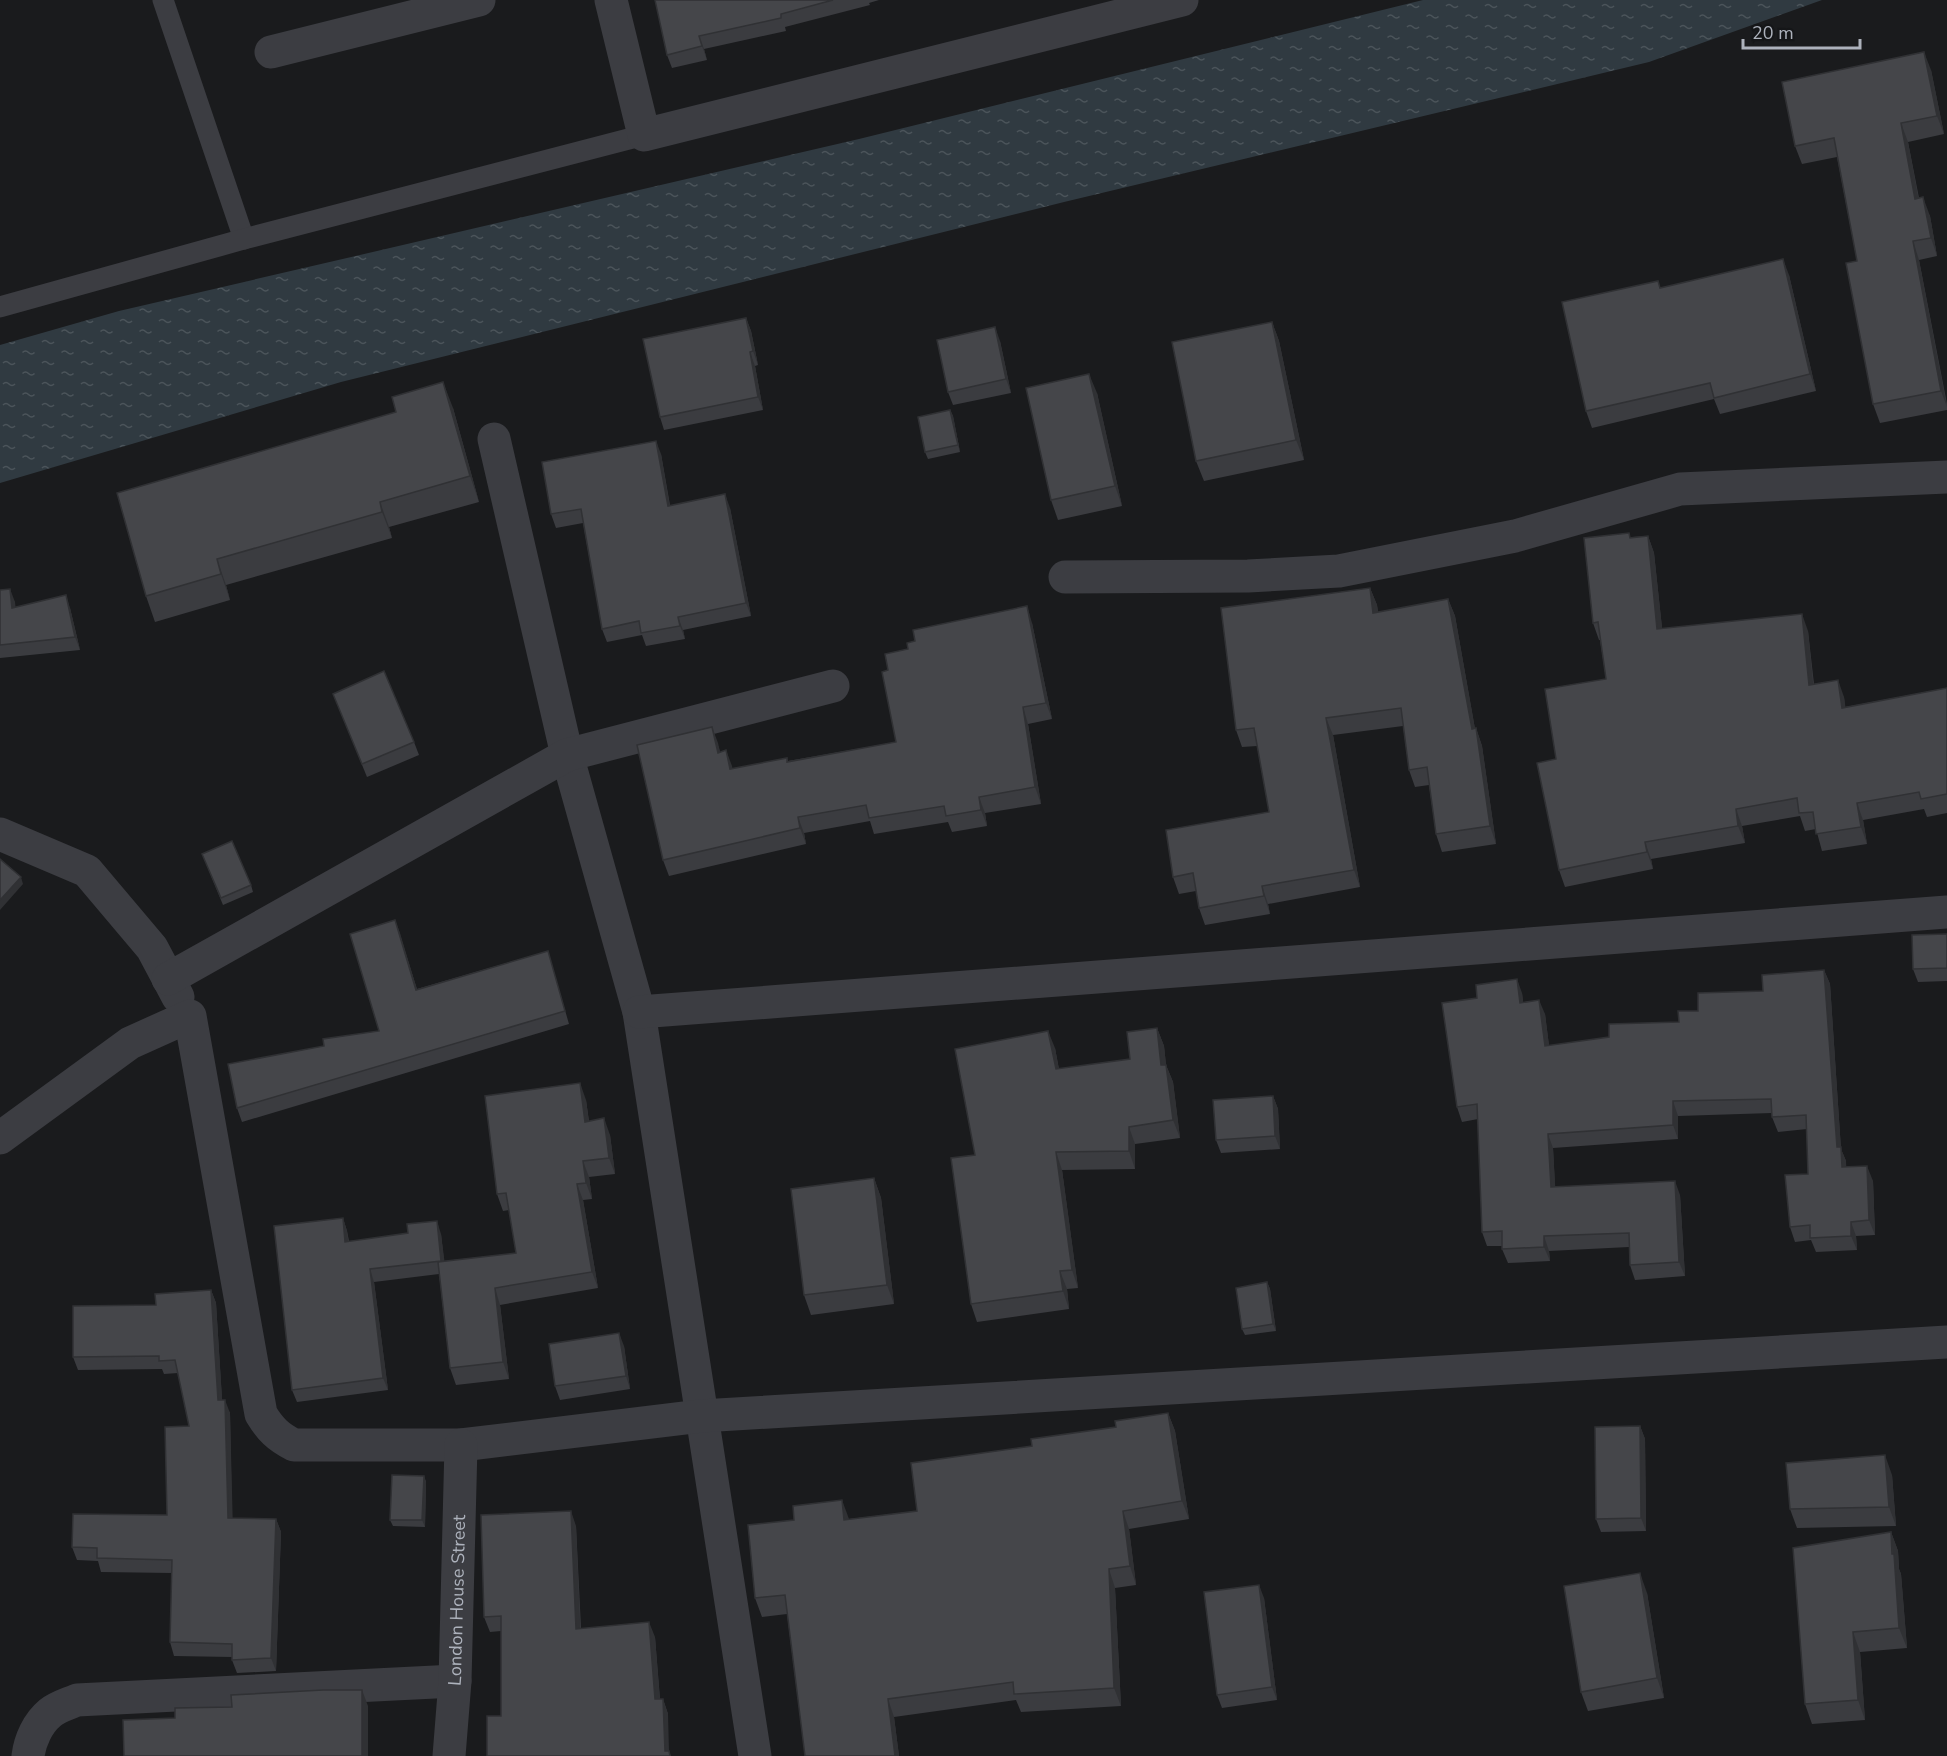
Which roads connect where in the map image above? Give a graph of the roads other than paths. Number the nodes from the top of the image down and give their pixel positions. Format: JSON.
{"nodes":[{"id":1,"x":163,"y":0,"type":"edge"},
{"id":2,"x":479,"y":0,"type":"edge"},
{"id":3,"x":611,"y":0,"type":"edge"},
{"id":4,"x":1182,"y":0,"type":"edge"},
{"id":5,"x":271,"y":51,"type":"dead end"},
{"id":6,"x":644,"y":135,"type":"junction"},
{"id":7,"x":244,"y":239,"type":"junction"},
{"id":8,"x":0,"y":307,"type":"edge"},
{"id":9,"x":494,"y":439,"type":"dead end"},
{"id":10,"x":1947,"y":477,"type":"edge"},
{"id":11,"x":1065,"y":577,"type":"dead end"},
{"id":12,"x":832,"y":686,"type":"dead end"},
{"id":13,"x":567,"y":755,"type":"junction"},
{"id":14,"x":0,"y":834,"type":"edge"},
{"id":15,"x":1947,"y":912,"type":"edge"},
{"id":16,"x":168,"y":979,"type":"junction"},
{"id":17,"x":639,"y":1012,"type":"junction"},
{"id":18,"x":189,"y":1016,"type":"junction"},
{"id":19,"x":0,"y":1138,"type":"edge"},
{"id":20,"x":1947,"y":1342,"type":"edge"},
{"id":21,"x":701,"y":1416,"type":"junction"},
{"id":22,"x":461,"y":1445,"type":"junction"},
{"id":23,"x":455,"y":1681,"type":"junction"},
{"id":24,"x":28,"y":1756,"type":"edge"},
{"id":25,"x":449,"y":1756,"type":"edge"},
{"id":26,"x":755,"y":1756,"type":"edge"}],
"edges":[{"from":1,"to":7,"type":"lane"},
{"from":2,"to":5,"type":"street"},
{"from":3,"to":6,"type":"street"},
{"from":4,"to":6,"type":"street"},
{"from":6,"to":7,"type":"lane"},
{"from":7,"to":8,"type":"lane"},
{"from":9,"to":13,"type":"street"},
{"from":10,"to":11,"type":"street"},
{"from":12,"to":13,"type":"street"},
{"from":13,"to":16,"type":"street"},
{"from":13,"to":17,"type":"street"},
{"from":14,"to":16,"type":"street"},
{"from":15,"to":17,"type":"street"},
{"from":16,"to":18,"type":"street"},
{"from":17,"to":21,"type":"street"},
{"from":18,"to":19,"type":"street"},
{"from":18,"to":22,"type":"street"},
{"from":20,"to":21,"type":"street"},
{"from":21,"to":22,"type":"street"},
{"from":21,"to":26,"type":"street"},
{"from":22,"to":23,"type":"street","name":"London House Street"},
{"from":23,"to":24,"type":"street"},
{"from":23,"to":25,"type":"street","name":"London House Street"}]}
